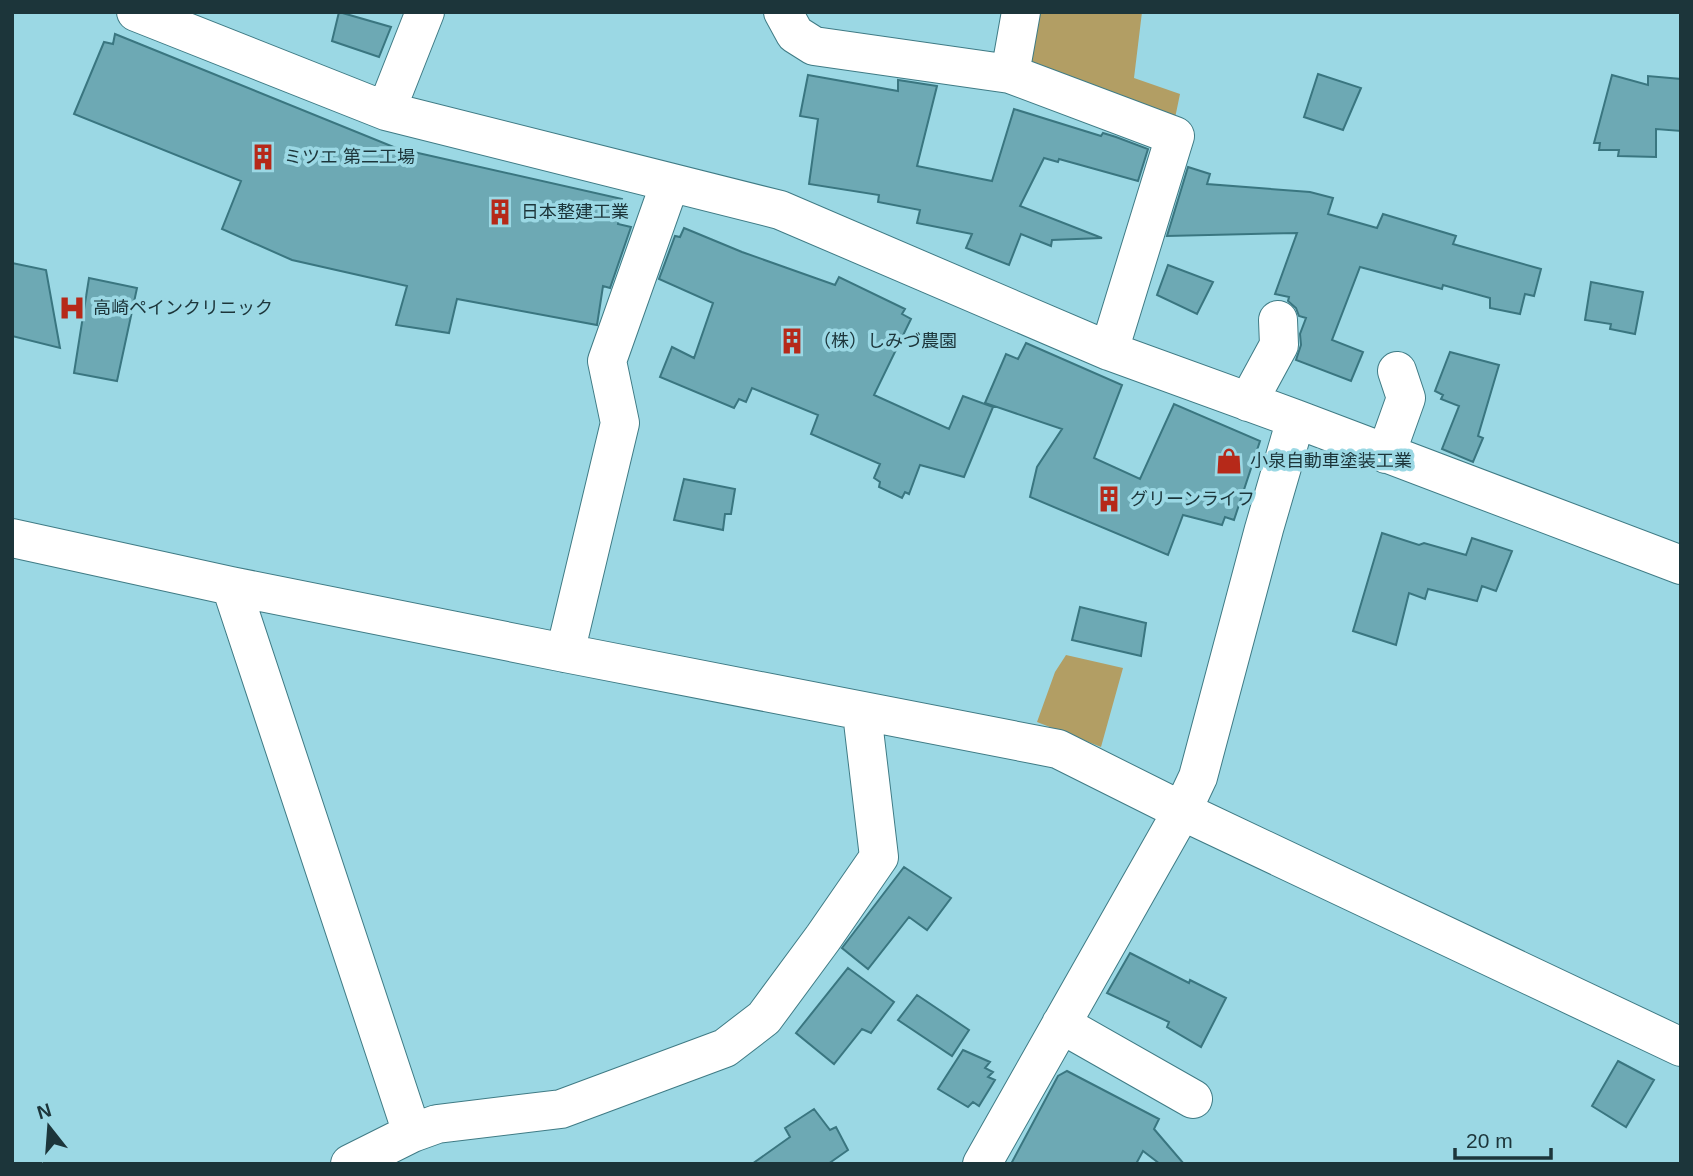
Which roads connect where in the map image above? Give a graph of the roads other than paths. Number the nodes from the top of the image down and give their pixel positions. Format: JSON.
{"nodes":[{"id":1,"x":136,"y":12,"type":"edge"},
{"id":2,"x":425,"y":12,"type":"edge"},
{"id":3,"x":783,"y":12,"type":"edge"},
{"id":4,"x":1021,"y":12,"type":"edge"},
{"id":5,"x":1010,"y":74,"type":"junction"},
{"id":6,"x":386,"y":111,"type":"junction"},
{"id":7,"x":670,"y":183,"type":"junction"},
{"id":8,"x":1278,"y":320,"type":"dead end"},
{"id":9,"x":1109,"y":351,"type":"junction"},
{"id":10,"x":1397,"y":371,"type":"dead end"},
{"id":11,"x":1248,"y":402,"type":"junction"},
{"id":12,"x":1296,"y":419,"type":"junction"},
{"id":13,"x":1386,"y":454,"type":"junction"},
{"id":14,"x":12,"y":538,"type":"edge"},
{"id":15,"x":1681,"y":565,"type":"edge"},
{"id":16,"x":231,"y":586,"type":"junction"},
{"id":17,"x":565,"y":653,"type":"junction"},
{"id":18,"x":862,"y":713,"type":"junction"},
{"id":19,"x":1182,"y":811,"type":"junction"},
{"id":20,"x":1061,"y":1024,"type":"junction"},
{"id":21,"x":1681,"y":1046,"type":"edge"},
{"id":22,"x":1193,"y":1099,"type":"dead end"},
{"id":23,"x":412,"y":1133,"type":"junction"},
{"id":24,"x":350,"y":1164,"type":"edge"},
{"id":25,"x":982,"y":1164,"type":"edge"}],
"edges":[{"from":1,"to":6,"type":"street"},
{"from":2,"to":6,"type":"street"},
{"from":3,"to":5,"type":"street"},
{"from":4,"to":5,"type":"street"},
{"from":5,"to":9,"type":"street"},
{"from":6,"to":7,"type":"street"},
{"from":7,"to":9,"type":"street"},
{"from":7,"to":17,"type":"street"},
{"from":8,"to":11,"type":"street"},
{"from":9,"to":11,"type":"street"},
{"from":10,"to":13,"type":"street"},
{"from":11,"to":12,"type":"street"},
{"from":12,"to":13,"type":"street"},
{"from":12,"to":19,"type":"street"},
{"from":13,"to":15,"type":"street"},
{"from":14,"to":16,"type":"street"},
{"from":16,"to":17,"type":"street"},
{"from":16,"to":23,"type":"street"},
{"from":17,"to":18,"type":"street"},
{"from":18,"to":19,"type":"street"},
{"from":18,"to":23,"type":"street"},
{"from":19,"to":20,"type":"street"},
{"from":19,"to":21,"type":"street"},
{"from":20,"to":22,"type":"street"},
{"from":20,"to":25,"type":"street"},
{"from":23,"to":24,"type":"street"}]}
